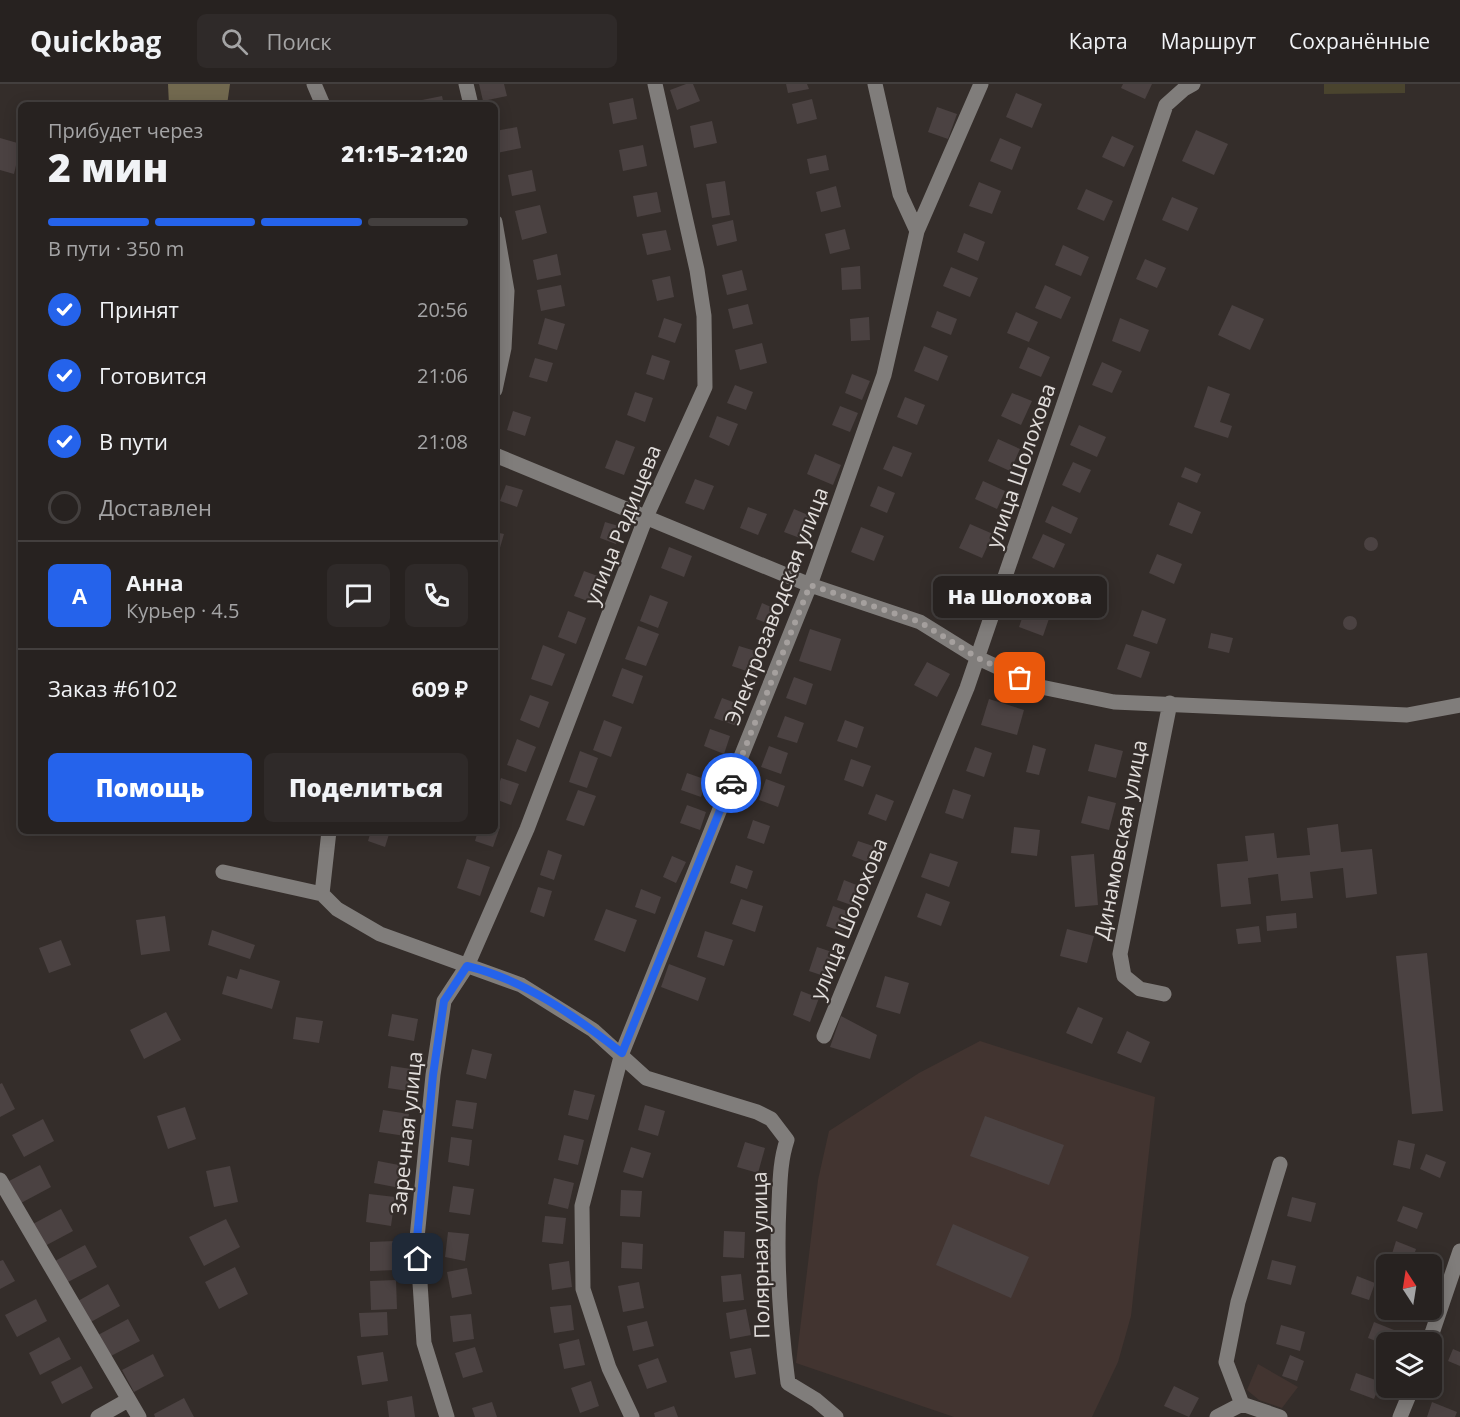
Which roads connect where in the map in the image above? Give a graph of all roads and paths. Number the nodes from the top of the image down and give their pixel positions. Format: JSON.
{"nodes":[{"id":1,"x":314,"y":84,"type":"edge"},
{"id":2,"x":466,"y":84,"type":"edge"},
{"id":3,"x":655,"y":84,"type":"edge"},
{"id":4,"x":875,"y":84,"type":"edge"},
{"id":5,"x":981,"y":84,"type":"edge"},
{"id":6,"x":1193,"y":84,"type":"edge"},
{"id":7,"x":322,"y":102,"type":"edge"},
{"id":8,"x":470,"y":102,"type":"edge"},
{"id":9,"x":917,"y":231,"type":"junction"},
{"id":10,"x":498,"y":239,"type":"edge"},
{"id":11,"x":498,"y":376,"type":"edge"},
{"id":12,"x":498,"y":456,"type":"edge"},
{"id":13,"x":646,"y":517,"type":"junction"},
{"id":14,"x":810,"y":585,"type":"junction"},
{"id":15,"x":978,"y":658,"type":"junction"},
{"id":16,"x":1170,"y":703,"type":"junction"},
{"id":17,"x":1460,"y":705,"type":"edge"},
{"id":18,"x":329,"y":834,"type":"edge"},
{"id":19,"x":223,"y":872,"type":"dead end"},
{"id":20,"x":322,"y":894,"type":"junction"},
{"id":21,"x":467,"y":966,"type":"junction"},
{"id":22,"x":1164,"y":994,"type":"dead end"},
{"id":23,"x":824,"y":1036,"type":"dead end"},
{"id":24,"x":622,"y":1053,"type":"junction"},
{"id":25,"x":1280,"y":1164,"type":"dead end"},
{"id":26,"x":0,"y":1180,"type":"edge"},
{"id":27,"x":1460,"y":1251,"type":"edge"},
{"id":28,"x":1432,"y":1332,"type":"edge"},
{"id":29,"x":1408,"y":1398,"type":"edge"},
{"id":30,"x":128,"y":1400,"type":"junction"},
{"id":31,"x":1242,"y":1404,"type":"junction"},
{"id":32,"x":98,"y":1417,"type":"edge"},
{"id":33,"x":139,"y":1417,"type":"edge"},
{"id":34,"x":447,"y":1417,"type":"edge"},
{"id":35,"x":632,"y":1417,"type":"edge"},
{"id":36,"x":836,"y":1417,"type":"edge"},
{"id":37,"x":1217,"y":1417,"type":"edge"},
{"id":38,"x":1280,"y":1417,"type":"edge"},
{"id":39,"x":1400,"y":1417,"type":"edge"}],
"edges":[{"from":1,"to":7,"type":"street"},
{"from":2,"to":8,"type":"street"},
{"from":3,"to":13,"type":"street","name":"улица Радищева"},
{"from":4,"to":9,"type":"street"},
{"from":5,"to":9,"type":"street","name":"Электрозаводская улица"},
{"from":6,"to":15,"type":"street","name":"улица Шолохова"},
{"from":9,"to":14,"type":"street","name":"Электрозаводская улица"},
{"from":10,"to":11,"type":"street"},
{"from":12,"to":13,"type":"street"},
{"from":13,"to":14,"type":"street"},
{"from":13,"to":21,"type":"street","name":"улица Радищева"},
{"from":14,"to":15,"type":"street"},
{"from":14,"to":24,"type":"street","name":"Электрозаводская улица"},
{"from":15,"to":16,"type":"street"},
{"from":15,"to":23,"type":"street","name":"улица Шолохова"},
{"from":16,"to":17,"type":"street"},
{"from":16,"to":22,"type":"street","name":"Динамовская улица"},
{"from":18,"to":20,"type":"street"},
{"from":19,"to":20,"type":"street"},
{"from":20,"to":21,"type":"street"},
{"from":21,"to":24,"type":"street"},
{"from":21,"to":34,"type":"street","name":"Заречная улица"},
{"from":24,"to":35,"type":"street","name":"Электрозаводская улица"},
{"from":24,"to":36,"type":"street","name":"Полярная улица"},
{"from":25,"to":31,"type":"street"},
{"from":26,"to":30,"type":"street"},
{"from":27,"to":28,"type":"street"},
{"from":29,"to":39,"type":"street"},
{"from":30,"to":32,"type":"street"},
{"from":30,"to":33,"type":"street"},
{"from":31,"to":37,"type":"street"},
{"from":31,"to":38,"type":"street"}]}
